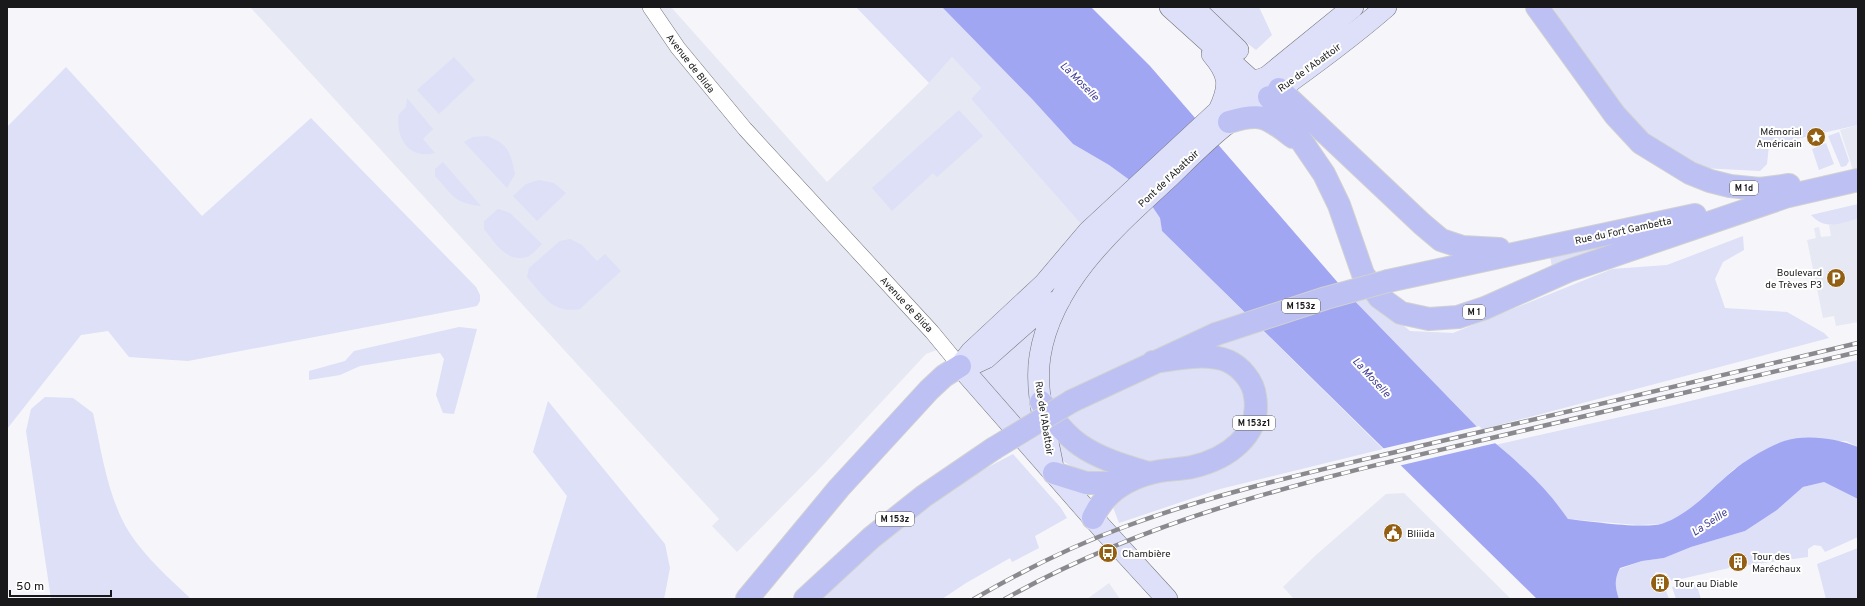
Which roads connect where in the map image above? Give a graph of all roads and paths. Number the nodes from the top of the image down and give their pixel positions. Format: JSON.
{"nodes":[{"id":1,"x":650,"y":7,"type":"edge"},
{"id":2,"x":1170,"y":7,"type":"edge"},
{"id":3,"x":1193,"y":7,"type":"edge"},
{"id":4,"x":1353,"y":7,"type":"edge"},
{"id":5,"x":1386,"y":7,"type":"edge"},
{"id":6,"x":1537,"y":7,"type":"edge"},
{"id":7,"x":1265,"y":86,"type":"junction"},
{"id":8,"x":1216,"y":123,"type":"junction"},
{"id":9,"x":1305,"y":146,"type":"junction"},
{"id":10,"x":1858,"y":179,"type":"edge"},
{"id":11,"x":1786,"y":197,"type":"junction"},
{"id":12,"x":1118,"y":215,"type":"junction"},
{"id":13,"x":1527,"y":251,"type":"junction"},
{"id":14,"x":1060,"y":300,"type":"junction"},
{"id":15,"x":1153,"y":362,"type":"junction"},
{"id":16,"x":960,"y":366,"type":"junction"},
{"id":17,"x":1041,"y":402,"type":"junction"},
{"id":18,"x":1054,"y":473,"type":"junction"},
{"id":19,"x":1148,"y":474,"type":"junction"},
{"id":20,"x":1125,"y":483,"type":"junction"},
{"id":21,"x":1093,"y":518,"type":"junction"},
{"id":22,"x":747,"y":599,"type":"edge"},
{"id":23,"x":805,"y":599,"type":"edge"},
{"id":24,"x":1167,"y":599,"type":"edge"}],
"edges":[{"from":1,"to":16,"type":"street","name":"Avenue de Blida"},
{"from":2,"to":7,"type":"main road","number":"M 1"},
{"from":2,"to":8,"type":"main road","number":"M 1"},
{"from":3,"to":7,"type":"main road","number":"M 1"},
{"from":4,"to":7,"type":"main road","name":"Rue de l'Abattoir"},
{"from":5,"to":7,"type":"main road","name":"Rue de l'Abattoir"},
{"from":6,"to":10,"type":"main road","number":"M 1d"},
{"from":7,"to":8,"type":"main road","name":"Rue de l'Abattoir"},
{"from":7,"to":9,"type":"main road","number":"M 1"},
{"from":7,"to":13,"type":"main road","number":"M 1"},
{"from":8,"to":9,"type":"main road","number":"M 1"},
{"from":8,"to":12,"type":"main road","name":"Pont de l'Abattoir"},
{"from":9,"to":11,"type":"main road","number":"M 1"},
{"from":10,"to":11,"type":"main road","name":"Rue du Fort Gambetta","number":"M 1"},
{"from":11,"to":13,"type":"main road","name":"Rue du Fort Gambetta","number":"M 1"},
{"from":12,"to":14,"type":"main road","name":"Rue de l'Abattoir"},
{"from":12,"to":16,"type":"main road"},
{"from":13,"to":15,"type":"main road","name":"Rue du Fort Gambetta","number":"M 153z","bridge":true},
{"from":14,"to":16,"type":"main road"},
{"from":14,"to":17,"type":"main road","name":"Rue de l'Abattoir"},
{"from":15,"to":19,"type":"main road","number":"M 153z1"},
{"from":15,"to":23,"type":"main road","number":"M 153z","bridge":true},
{"from":16,"to":18,"type":"main road","name":"Avenue de Blida"},
{"from":16,"to":22,"type":"main road"},
{"from":17,"to":18,"type":"main road","name":"Rue de l'Abattoir"},
{"from":17,"to":19,"type":"main road","number":"M 153z1"},
{"from":18,"to":20,"type":"main road","number":"M 153z1"},
{"from":18,"to":21,"type":"main road","name":"Avenue de Blida"},
{"from":19,"to":20,"type":"main road","number":"M 153z1"},
{"from":20,"to":21,"type":"main road","number":"M 153z1"},
{"from":21,"to":24,"type":"main road","name":"Avenue de Blida"}]}
